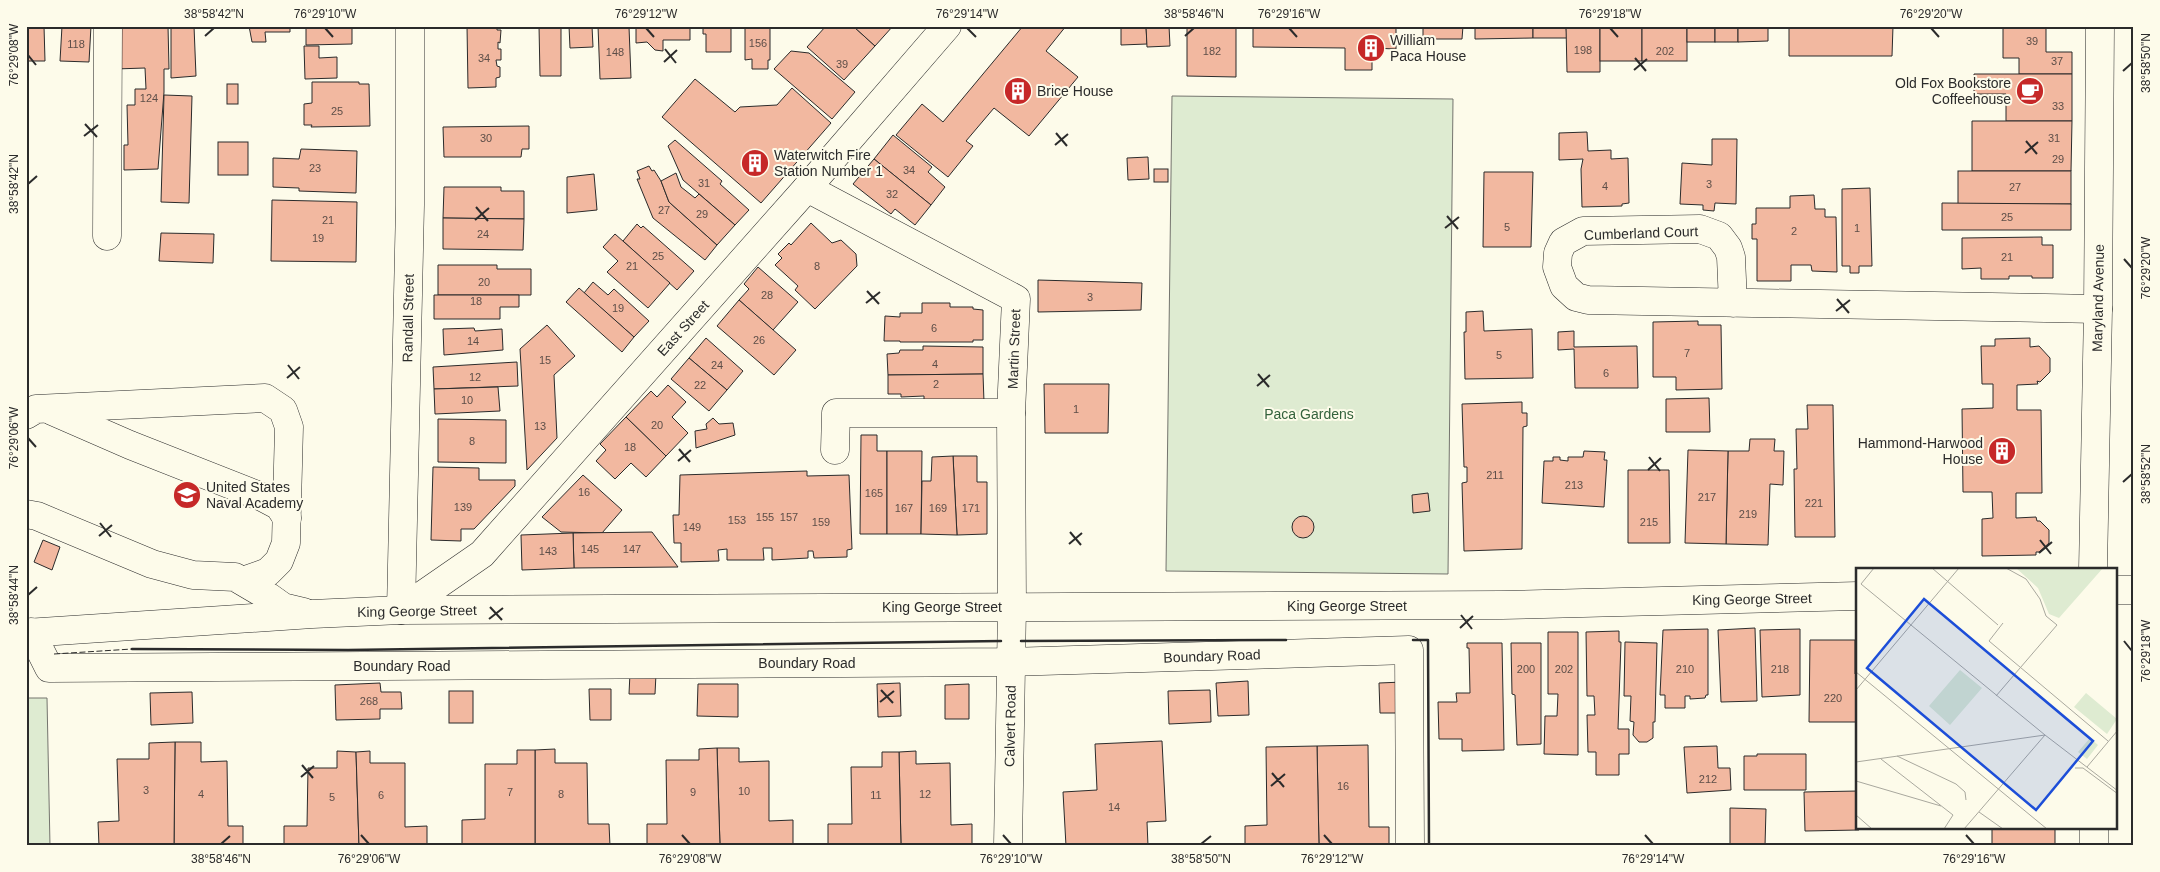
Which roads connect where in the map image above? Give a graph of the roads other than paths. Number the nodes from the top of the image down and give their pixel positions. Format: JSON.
{"nodes":[{"id":1,"x":108,"y":26,"type":"edge"},
{"id":2,"x":410,"y":26,"type":"edge"},
{"id":3,"x":947,"y":26,"type":"edge"},
{"id":4,"x":2100,"y":26,"type":"edge"},
{"id":5,"x":807,"y":188,"type":"junction"},
{"id":6,"x":107,"y":236,"type":"dead end"},
{"id":7,"x":1733,"y":302,"type":"junction"},
{"id":8,"x":2098,"y":309,"type":"junction"},
{"id":9,"x":36,"y":412,"type":"edge"},
{"id":10,"x":1011,"y":412,"type":"junction"},
{"id":11,"x":835,"y":450,"type":"dead end"},
{"id":12,"x":30,"y":509,"type":"edge"},
{"id":13,"x":287,"y":518,"type":"junction"},
{"id":14,"x":2093,"y":568,"type":"edge"},
{"id":15,"x":242,"y":581,"type":"junction"},
{"id":16,"x":2118,"y":590,"type":"edge"},
{"id":17,"x":2134,"y":590,"type":"edge"},
{"id":18,"x":1856,"y":596,"type":"edge"},
{"id":19,"x":1012,"y":606,"type":"junction"},
{"id":20,"x":401,"y":610,"type":"junction"},
{"id":21,"x":312,"y":614,"type":"junction"},
{"id":22,"x":29,"y":632,"type":"edge"},
{"id":23,"x":1011,"y":662,"type":"junction"},
{"id":24,"x":2094,"y":830,"type":"edge"},
{"id":25,"x":1008,"y":846,"type":"edge"},
{"id":26,"x":1410,"y":846,"type":"edge"},
{"id":27,"x":2094,"y":846,"type":"edge"}],
"edges":[{"from":1,"to":6,"type":"street"},
{"from":2,"to":20,"type":"street","name":"Randall Street"},
{"from":3,"to":5,"type":"street","name":"East Street"},
{"from":4,"to":8,"type":"street","name":"Maryland Avenue"},
{"from":5,"to":10,"type":"street","name":"Martin Street"},
{"from":5,"to":20,"type":"street","name":"East Street"},
{"from":7,"to":7,"type":"street","name":"Cumberland Court"},
{"from":7,"to":8,"type":"street","name":"Cumberland Court"},
{"from":8,"to":14,"type":"street","name":"Maryland Avenue"},
{"from":9,"to":13,"type":"street"},
{"from":9,"to":13,"type":"street"},
{"from":10,"to":11,"type":"street"},
{"from":10,"to":19,"type":"street","name":"Martin Street"},
{"from":12,"to":15,"type":"street"},
{"from":13,"to":15,"type":"street"},
{"from":15,"to":21,"type":"street"},
{"from":16,"to":17,"type":"street"},
{"from":18,"to":19,"type":"street","name":"King George Street"},
{"from":19,"to":20,"type":"street","name":"King George Street"},
{"from":19,"to":23,"type":"street","name":"Calvert Road"},
{"from":20,"to":21,"type":"street","name":"King George Street"},
{"from":21,"to":22,"type":"street","name":"King George Street"},
{"from":22,"to":23,"type":"street","name":"Boundary Road"},
{"from":23,"to":25,"type":"street","name":"Calvert Road"},
{"from":23,"to":26,"type":"street","name":"Boundary Road"},
{"from":24,"to":27,"type":"street"}]}
